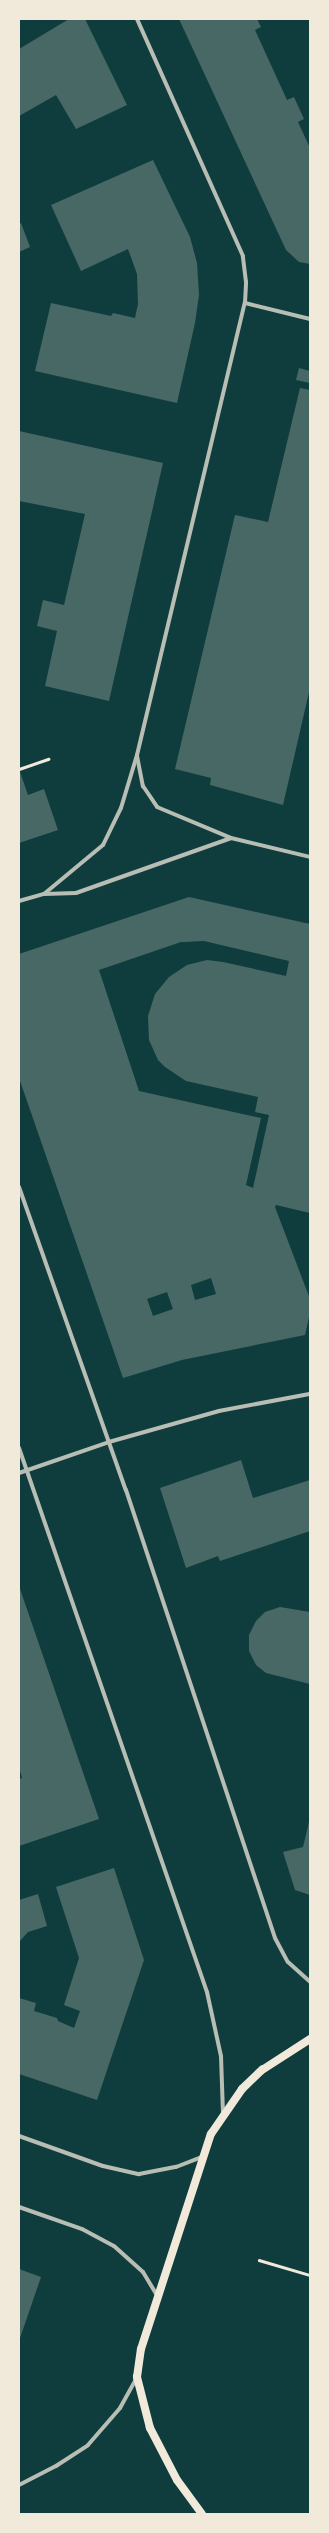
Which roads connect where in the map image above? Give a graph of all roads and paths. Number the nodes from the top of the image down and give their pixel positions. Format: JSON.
{"nodes":[{"id":1,"x":137,"y":19,"type":"edge"},
{"id":2,"x":245,"y":304,"type":"junction"},
{"id":3,"x":310,"y":319,"type":"edge"},
{"id":4,"x":137,"y":755,"type":"junction"},
{"id":5,"x":48,"y":760,"type":"dead end"},
{"id":6,"x":19,"y":768,"type":"edge"},
{"id":7,"x":231,"y":838,"type":"junction"},
{"id":8,"x":310,"y":858,"type":"edge"},
{"id":9,"x":44,"y":894,"type":"junction"},
{"id":10,"x":19,"y":901,"type":"edge"},
{"id":11,"x":19,"y":1187,"type":"edge"},
{"id":12,"x":310,"y":1394,"type":"edge"},
{"id":13,"x":109,"y":1442,"type":"junction"},
{"id":14,"x":19,"y":1448,"type":"edge"},
{"id":15,"x":26,"y":1469,"type":"junction"},
{"id":16,"x":19,"y":1473,"type":"edge"},
{"id":17,"x":310,"y":1982,"type":"edge"},
{"id":18,"x":310,"y":2039,"type":"edge"},
{"id":19,"x":223,"y":2115,"type":"junction"},
{"id":20,"x":19,"y":2136,"type":"edge"},
{"id":21,"x":202,"y":2157,"type":"junction"},
{"id":22,"x":19,"y":2207,"type":"edge"},
{"id":23,"x":259,"y":2260,"type":"dead end"},
{"id":24,"x":310,"y":2275,"type":"edge"},
{"id":25,"x":158,"y":2296,"type":"junction"},
{"id":26,"x":137,"y":2377,"type":"junction"},
{"id":27,"x":19,"y":2485,"type":"edge"},
{"id":28,"x":202,"y":2514,"type":"edge"}],
"edges":[{"from":1,"to":2,"type":"street"},
{"from":2,"to":3,"type":"street"},
{"from":2,"to":4,"type":"street"},
{"from":4,"to":7,"type":"street"},
{"from":4,"to":9,"type":"street"},
{"from":5,"to":6,"type":"path"},
{"from":7,"to":8,"type":"street"},
{"from":7,"to":9,"type":"street"},
{"from":9,"to":10,"type":"street"},
{"from":11,"to":13,"type":"street"},
{"from":12,"to":13,"type":"street"},
{"from":13,"to":15,"type":"street"},
{"from":13,"to":17,"type":"street"},
{"from":14,"to":15,"type":"street"},
{"from":15,"to":16,"type":"street"},
{"from":15,"to":19,"type":"street"},
{"from":18,"to":19,"type":"main road"},
{"from":19,"to":21,"type":"main road"},
{"from":20,"to":21,"type":"street"},
{"from":21,"to":25,"type":"main road"},
{"from":22,"to":25,"type":"street"},
{"from":23,"to":24,"type":"path"},
{"from":25,"to":26,"type":"main road"},
{"from":26,"to":27,"type":"street"},
{"from":26,"to":28,"type":"main road"}]}
